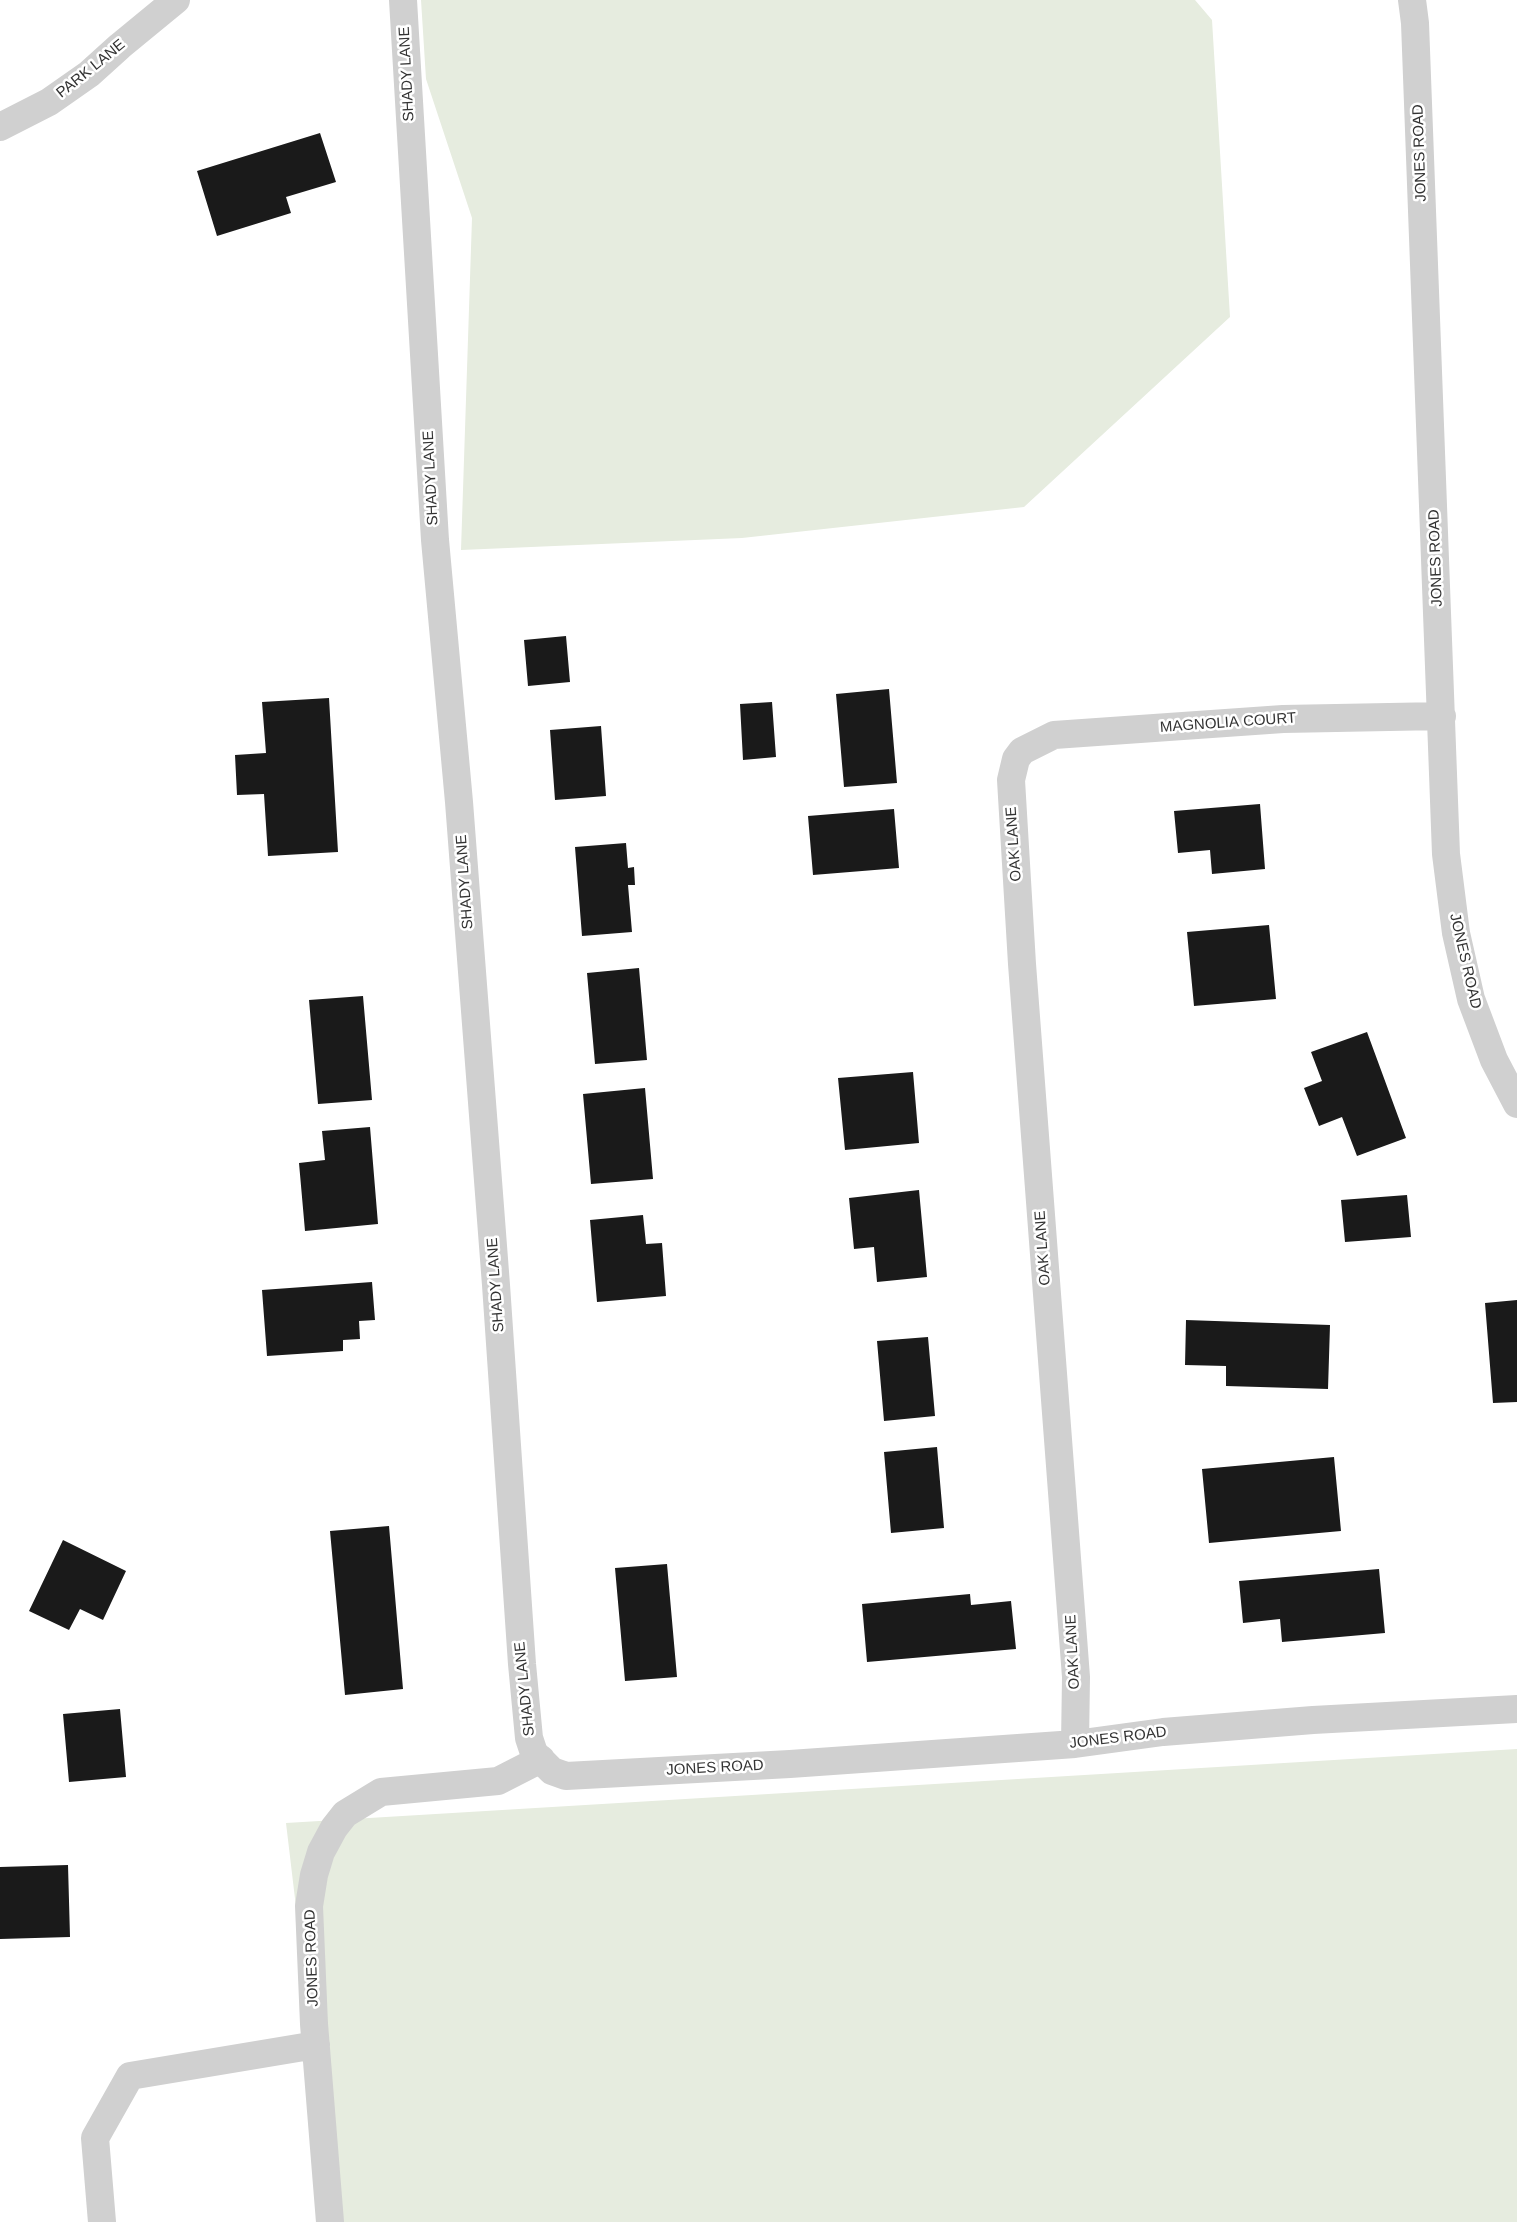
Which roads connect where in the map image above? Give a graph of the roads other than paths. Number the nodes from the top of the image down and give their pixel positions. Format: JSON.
{"nodes":[{"id":1,"x":176,"y":0,"type":"edge"},
{"id":2,"x":403,"y":0,"type":"edge"},
{"id":3,"x":1412,"y":0,"type":"edge"},
{"id":4,"x":0,"y":127,"type":"edge"},
{"id":5,"x":1442,"y":716,"type":"junction"},
{"id":6,"x":1020,"y":754,"type":"joint"},
{"id":7,"x":1517,"y":1104,"type":"edge"},
{"id":8,"x":1517,"y":1709,"type":"edge"},
{"id":9,"x":1075,"y":1744,"type":"junction"},
{"id":10,"x":541,"y":1759,"type":"junction"},
{"id":11,"x":316,"y":2045,"type":"junction"},
{"id":12,"x":102,"y":2222,"type":"edge"},
{"id":13,"x":330,"y":2222,"type":"edge"}],
"edges":[{"from":1,"to":4,"type":"street","name":"PARK LANE"},
{"from":2,"to":10,"type":"street","name":"SHADY LANE"},
{"from":3,"to":5,"type":"street","name":"JONES ROAD"},
{"from":5,"to":6,"type":"street","name":"MAGNOLIA COURT"},
{"from":5,"to":7,"type":"street","name":"JONES ROAD"},
{"from":6,"to":9,"type":"street","name":"OAK LANE"},
{"from":8,"to":9,"type":"street","name":"JONES ROAD"},
{"from":9,"to":10,"type":"street","name":"JONES ROAD"},
{"from":10,"to":11,"type":"street","name":"JONES ROAD"},
{"from":11,"to":12,"type":"street"},
{"from":11,"to":13,"type":"street","name":"JONES ROAD"}]}
